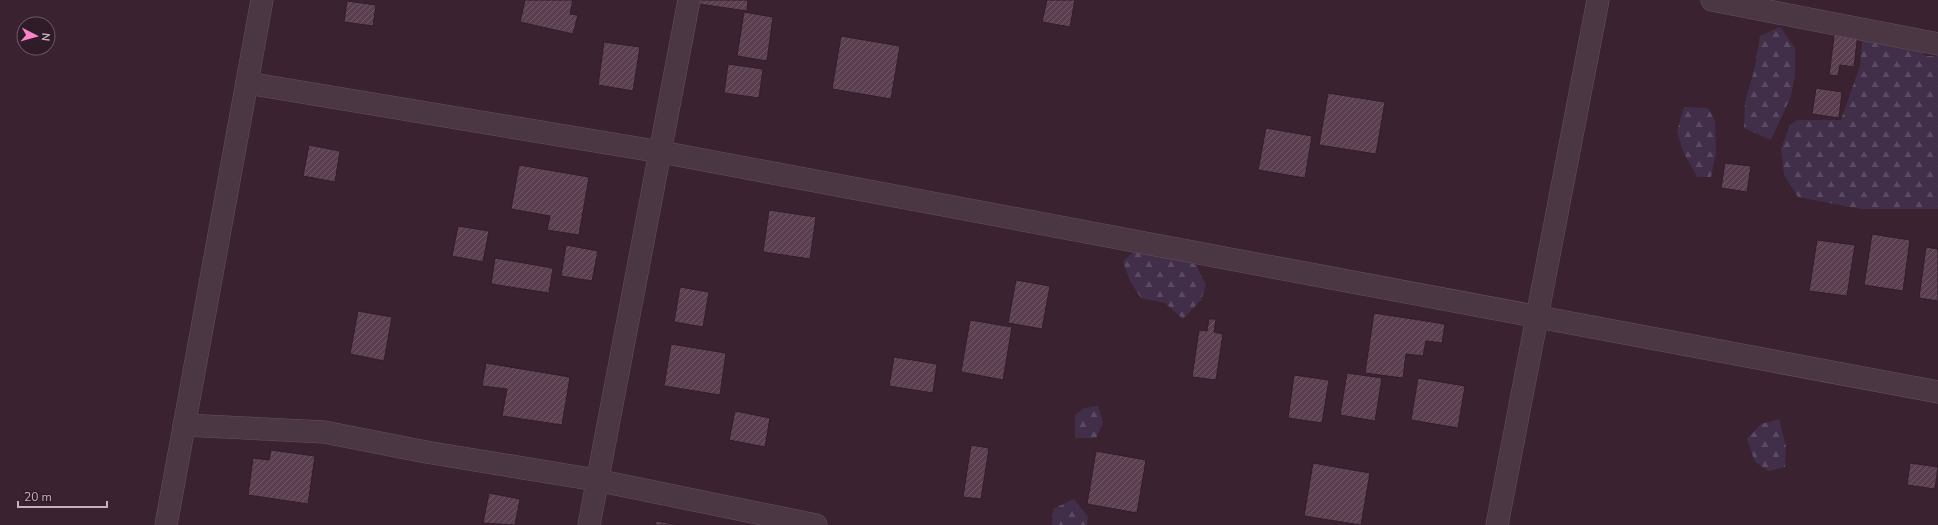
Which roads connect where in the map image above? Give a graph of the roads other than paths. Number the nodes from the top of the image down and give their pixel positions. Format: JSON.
{"nodes":[{"id":1,"x":262,"y":0,"type":"edge"},
{"id":2,"x":689,"y":0,"type":"edge"},
{"id":3,"x":1598,"y":0,"type":"edge"},
{"id":4,"x":1712,"y":0,"type":"edge"},
{"id":5,"x":1938,"y":44,"type":"edge"},
{"id":6,"x":247,"y":82,"type":"junction"},
{"id":7,"x":661,"y":152,"type":"junction"},
{"id":8,"x":1536,"y":317,"type":"junction"},
{"id":9,"x":1938,"y":392,"type":"edge"},
{"id":10,"x":184,"y":425,"type":"junction"},
{"id":11,"x":596,"y":480,"type":"junction"},
{"id":12,"x":166,"y":525,"type":"edge"},
{"id":13,"x":589,"y":525,"type":"edge"},
{"id":14,"x":816,"y":525,"type":"edge"},
{"id":15,"x":1497,"y":525,"type":"edge"}],
"edges":[{"from":1,"to":6,"type":"street"},
{"from":2,"to":7,"type":"street"},
{"from":3,"to":8,"type":"street"},
{"from":4,"to":5,"type":"street"},
{"from":6,"to":7,"type":"street"},
{"from":6,"to":10,"type":"street"},
{"from":7,"to":8,"type":"street"},
{"from":7,"to":11,"type":"street"},
{"from":8,"to":9,"type":"street"},
{"from":8,"to":15,"type":"street"},
{"from":10,"to":11,"type":"street"},
{"from":10,"to":12,"type":"street"},
{"from":11,"to":13,"type":"street"},
{"from":11,"to":14,"type":"street"}]}
